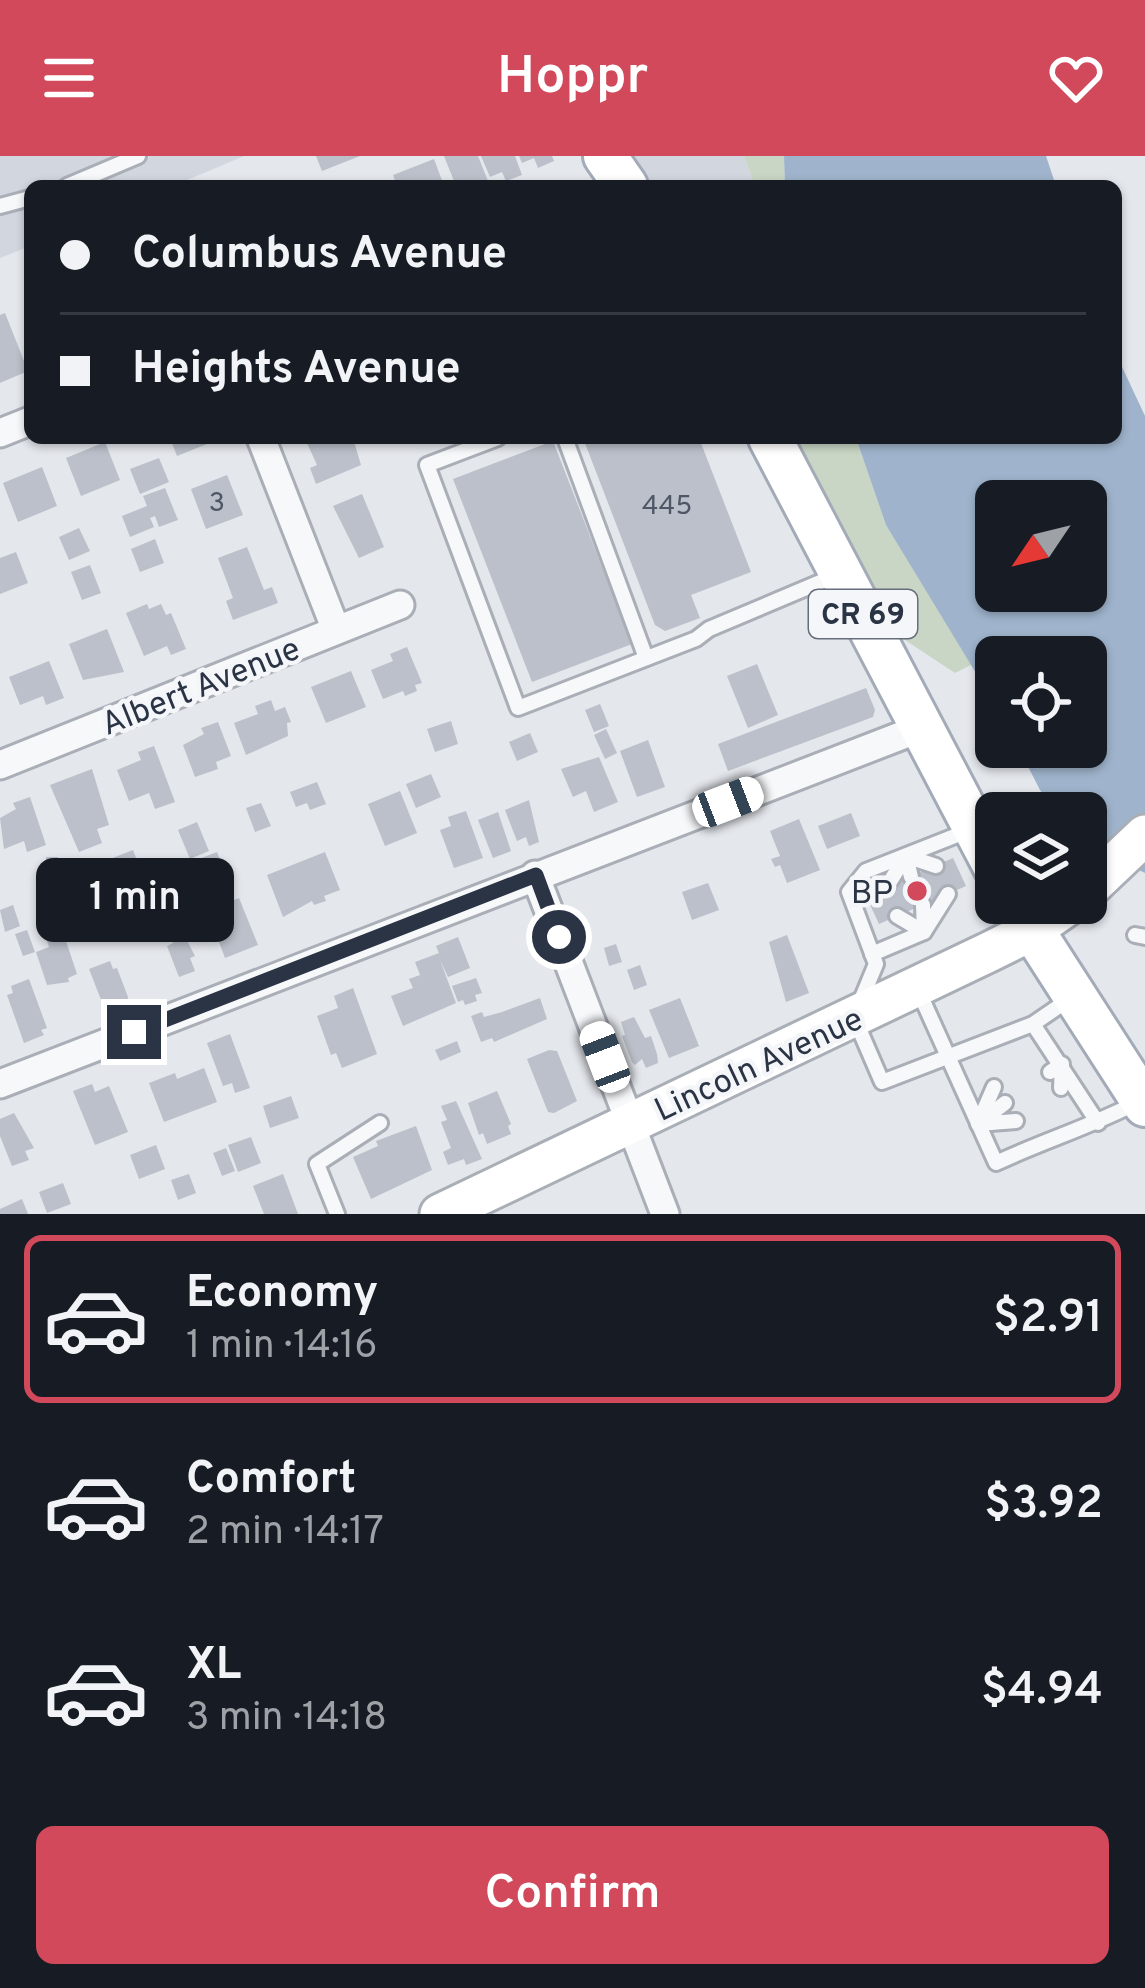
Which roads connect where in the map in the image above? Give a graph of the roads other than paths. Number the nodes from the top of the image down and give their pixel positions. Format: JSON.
{"nodes":[{"id":1,"x":138,"y":156,"type":"edge"},
{"id":2,"x":81,"y":180,"type":"edge"},
{"id":3,"x":264,"y":444,"type":"edge"},
{"id":4,"x":482,"y":444,"type":"edge"},
{"id":5,"x":567,"y":444,"type":"edge"},
{"id":6,"x":773,"y":444,"type":"edge"},
{"id":7,"x":842,"y":573,"type":"junction"},
{"id":8,"x":400,"y":605,"type":"dead end"},
{"id":9,"x":336,"y":630,"type":"junction"},
{"id":10,"x":646,"y":658,"type":"junction"},
{"id":11,"x":922,"y":728,"type":"junction"},
{"id":12,"x":0,"y":765,"type":"edge"},
{"id":13,"x":974,"y":828,"type":"joint"},
{"id":14,"x":1145,"y":835,"type":"edge"},
{"id":15,"x":906,"y":856,"type":"junction"},
{"id":16,"x":936,"y":866,"type":"dead end"},
{"id":17,"x":1107,"y":870,"type":"edge"},
{"id":18,"x":536,"y":875,"type":"junction"},
{"id":19,"x":911,"y":877,"type":"dead end"},
{"id":20,"x":886,"y":888,"type":"dead end"},
{"id":21,"x":948,"y":894,"type":"dead end"},
{"id":22,"x":923,"y":905,"type":"dead end"},
{"id":23,"x":897,"y":916,"type":"dead end"},
{"id":24,"x":1012,"y":924,"type":"edge"},
{"id":25,"x":1027,"y":924,"type":"edge"},
{"id":26,"x":924,"y":932,"type":"junction"},
{"id":27,"x":872,"y":954,"type":"junction"},
{"id":28,"x":916,"y":987,"type":"junction"},
{"id":29,"x":1072,"y":998,"type":"junction"},
{"id":30,"x":854,"y":1017,"type":"junction"},
{"id":31,"x":1033,"y":1024,"type":"junction"},
{"id":32,"x":946,"y":1056,"type":"junction"},
{"id":33,"x":1039,"y":1058,"type":"dead end"},
{"id":34,"x":1056,"y":1068,"type":"junction"},
{"id":35,"x":0,"y":1084,"type":"edge"},
{"id":36,"x":994,"y":1087,"type":"dead end"},
{"id":37,"x":1060,"y":1088,"type":"dead end"},
{"id":38,"x":1143,"y":1102,"type":"edge"},
{"id":39,"x":1005,"y":1103,"type":"dead end"},
{"id":40,"x":1016,"y":1120,"type":"dead end"},
{"id":41,"x":380,"y":1123,"type":"dead end"},
{"id":42,"x":631,"y":1123,"type":"junction"},
{"id":43,"x":1098,"y":1123,"type":"junction"},
{"id":44,"x":978,"y":1124,"type":"junction"},
{"id":45,"x":337,"y":1214,"type":"edge"},
{"id":46,"x":440,"y":1214,"type":"edge"},
{"id":47,"x":665,"y":1214,"type":"edge"}],
"edges":[{"from":1,"to":2,"type":"lane"},
{"from":3,"to":9,"type":"street"},
{"from":4,"to":10,"type":"lane"},
{"from":5,"to":10,"type":"lane"},
{"from":6,"to":7,"type":"main road","number":"CR 69"},
{"from":7,"to":10,"type":"lane"},
{"from":7,"to":11,"type":"main road","number":"CR 69"},
{"from":8,"to":9,"type":"street","name":"Albert Avenue"},
{"from":9,"to":12,"type":"street","name":"Albert Avenue"},
{"from":11,"to":13,"type":"main road","number":"CR 69"},
{"from":11,"to":18,"type":"street"},
{"from":13,"to":15,"type":"lane"},
{"from":14,"to":17,"type":"main road","name":"Lincoln Avenue"},
{"from":15,"to":16,"type":"lane"},
{"from":15,"to":19,"type":"lane"},
{"from":15,"to":20,"type":"lane"},
{"from":15,"to":27,"type":"lane"},
{"from":18,"to":35,"type":"street"},
{"from":18,"to":42,"type":"street"},
{"from":21,"to":26,"type":"lane"},
{"from":22,"to":26,"type":"lane"},
{"from":23,"to":26,"type":"lane"},
{"from":24,"to":28,"type":"main road","name":"Lincoln Avenue"},
{"from":25,"to":29,"type":"main road"},
{"from":26,"to":27,"type":"lane"},
{"from":27,"to":30,"type":"lane"},
{"from":28,"to":30,"type":"main road","name":"Lincoln Avenue"},
{"from":28,"to":32,"type":"lane"},
{"from":29,"to":31,"type":"lane"},
{"from":29,"to":38,"type":"main road"},
{"from":30,"to":32,"type":"lane"},
{"from":30,"to":42,"type":"main road","name":"Lincoln Avenue"},
{"from":31,"to":32,"type":"lane"},
{"from":31,"to":34,"type":"lane"},
{"from":32,"to":44,"type":"lane"},
{"from":33,"to":34,"type":"lane"},
{"from":34,"to":37,"type":"lane"},
{"from":34,"to":43,"type":"lane"},
{"from":36,"to":44,"type":"lane"},
{"from":38,"to":43,"type":"lane"},
{"from":39,"to":44,"type":"lane"},
{"from":40,"to":44,"type":"lane"},
{"from":41,"to":45,"type":"lane"},
{"from":42,"to":46,"type":"main road","name":"Lincoln Avenue"},
{"from":42,"to":47,"type":"street"},
{"from":43,"to":44,"type":"lane"}]}
